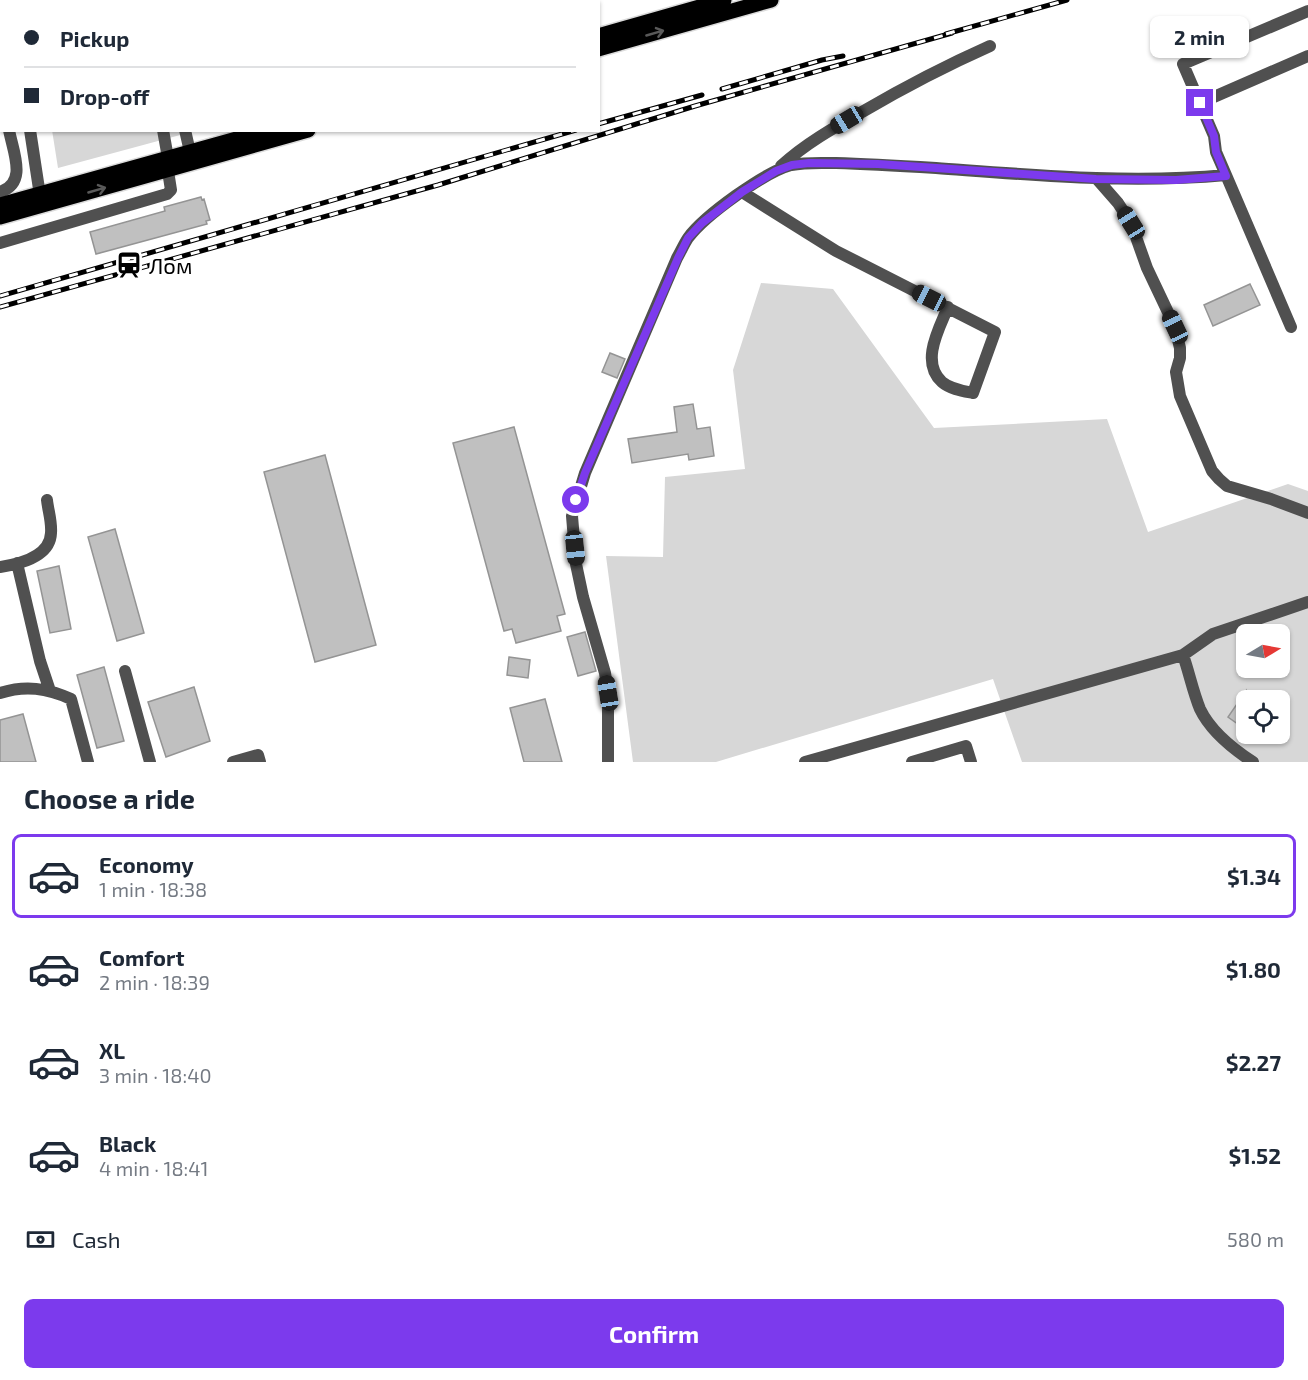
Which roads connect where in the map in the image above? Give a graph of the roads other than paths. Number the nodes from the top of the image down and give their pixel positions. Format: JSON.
{"nodes":[{"id":1,"x":724,"y":0,"type":"edge"},
{"id":2,"x":771,"y":0,"type":"edge"},
{"id":3,"x":1308,"y":11,"type":"edge"},
{"id":4,"x":600,"y":35,"type":"edge"},
{"id":5,"x":990,"y":46,"type":"dead end"},
{"id":6,"x":600,"y":48,"type":"edge"},
{"id":7,"x":1308,"y":56,"type":"edge"},
{"id":8,"x":1200,"y":103,"type":"junction"},
{"id":9,"x":9,"y":132,"type":"edge"},
{"id":10,"x":30,"y":132,"type":"edge"},
{"id":11,"x":163,"y":132,"type":"edge"},
{"id":12,"x":185,"y":132,"type":"edge"},
{"id":13,"x":264,"y":132,"type":"edge"},
{"id":14,"x":300,"y":132,"type":"edge"},
{"id":15,"x":190,"y":152,"type":"junction"},
{"id":16,"x":168,"y":164,"type":"junction"},
{"id":17,"x":776,"y":171,"type":"junction"},
{"id":18,"x":1226,"y":176,"type":"junction"},
{"id":19,"x":1096,"y":179,"type":"junction"},
{"id":20,"x":0,"y":192,"type":"edge"},
{"id":21,"x":742,"y":192,"type":"junction"},
{"id":22,"x":40,"y":200,"type":"junction"},
{"id":23,"x":0,"y":205,"type":"edge"},
{"id":24,"x":0,"y":217,"type":"edge"},
{"id":25,"x":0,"y":243,"type":"edge"},
{"id":26,"x":948,"y":308,"type":"junction"},
{"id":27,"x":1291,"y":327,"type":"dead end"},
{"id":28,"x":47,"y":500,"type":"dead end"},
{"id":29,"x":1308,"y":513,"type":"edge"},
{"id":30,"x":16,"y":563,"type":"junction"},
{"id":31,"x":0,"y":567,"type":"edge"},
{"id":32,"x":1308,"y":602,"type":"edge"},
{"id":33,"x":1183,"y":655,"type":"junction"},
{"id":34,"x":125,"y":671,"type":"dead end"},
{"id":35,"x":50,"y":691,"type":"junction"},
{"id":36,"x":0,"y":693,"type":"edge"},
{"id":37,"x":146,"y":761,"type":"edge"},
{"id":38,"x":88,"y":762,"type":"edge"},
{"id":39,"x":233,"y":762,"type":"edge"},
{"id":40,"x":260,"y":762,"type":"edge"},
{"id":41,"x":608,"y":762,"type":"edge"},
{"id":42,"x":805,"y":762,"type":"edge"},
{"id":43,"x":912,"y":762,"type":"edge"},
{"id":44,"x":971,"y":762,"type":"edge"},
{"id":45,"x":1253,"y":762,"type":"edge"}],
"edges":[{"from":1,"to":4,"type":"main road"},
{"from":6,"to":2,"type":"main road","one_way":true},
{"from":3,"to":8,"type":"street"},
{"from":5,"to":17,"type":"street"},
{"from":7,"to":8,"type":"street"},
{"from":8,"to":18,"type":"street"},
{"from":9,"to":20,"type":"street"},
{"from":10,"to":22,"type":"street"},
{"from":11,"to":16,"type":"street"},
{"from":12,"to":15,"type":"street"},
{"from":13,"to":15,"type":"main road"},
{"from":14,"to":16,"type":"main road"},
{"from":15,"to":16,"type":"main road"},
{"from":16,"to":22,"type":"main road"},
{"from":16,"to":25,"type":"street"},
{"from":17,"to":19,"type":"street"},
{"from":17,"to":21,"type":"street"},
{"from":18,"to":19,"type":"street"},
{"from":18,"to":27,"type":"street"},
{"from":19,"to":29,"type":"street"},
{"from":21,"to":26,"type":"street"},
{"from":21,"to":41,"type":"street"},
{"from":22,"to":23,"type":"main road"},
{"from":22,"to":24,"type":"main road"},
{"from":26,"to":26,"type":"street"},
{"from":28,"to":30,"type":"street"},
{"from":30,"to":31,"type":"street"},
{"from":30,"to":35,"type":"street"},
{"from":32,"to":33,"type":"street"},
{"from":33,"to":42,"type":"street"},
{"from":33,"to":45,"type":"street"},
{"from":34,"to":37,"type":"street"},
{"from":35,"to":36,"type":"street"},
{"from":35,"to":38,"type":"street"},
{"from":39,"to":40,"type":"street"},
{"from":43,"to":44,"type":"street"}]}
